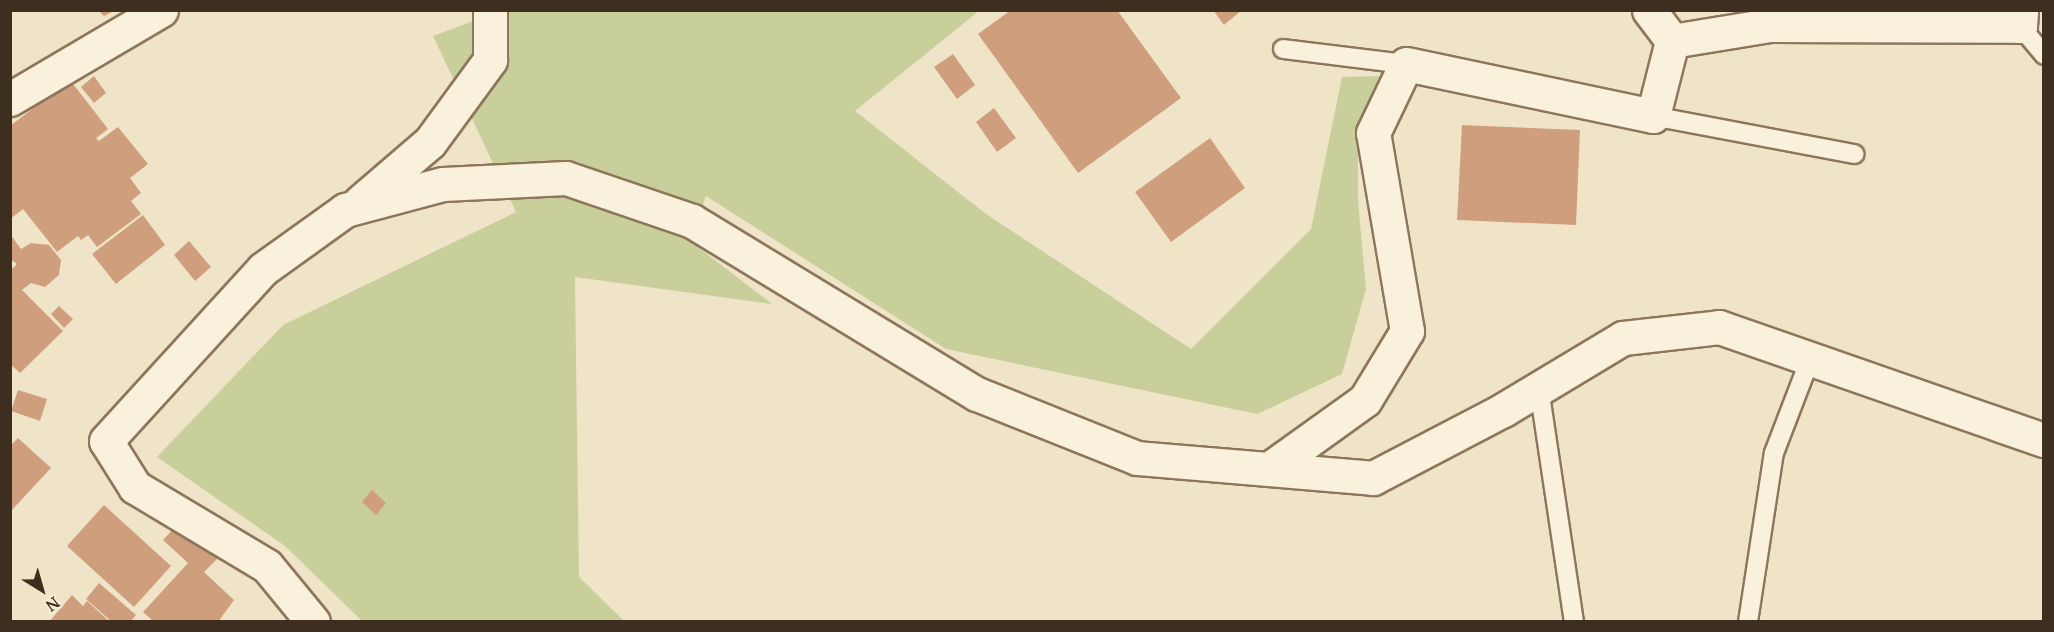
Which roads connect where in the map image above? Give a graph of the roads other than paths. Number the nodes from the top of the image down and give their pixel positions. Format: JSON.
{"nodes":[{"id":1,"x":161,"y":10,"type":"edge"},
{"id":2,"x":490,"y":10,"type":"edge"},
{"id":3,"x":1649,"y":10,"type":"edge"},
{"id":4,"x":2020,"y":18,"type":"edge"},
{"id":5,"x":1672,"y":41,"type":"junction"},
{"id":6,"x":1283,"y":50,"type":"dead end"},
{"id":7,"x":2043,"y":55,"type":"edge"},
{"id":8,"x":1406,"y":64,"type":"junction"},
{"id":9,"x":10,"y":99,"type":"edge"},
{"id":10,"x":1653,"y":116,"type":"junction"},
{"id":11,"x":1854,"y":154,"type":"dead end"},
{"id":12,"x":354,"y":207,"type":"junction"},
{"id":13,"x":1810,"y":359,"type":"junction"},
{"id":14,"x":1539,"y":388,"type":"junction"},
{"id":15,"x":2043,"y":440,"type":"edge"},
{"id":16,"x":1269,"y":469,"type":"junction"},
{"id":17,"x":312,"y":621,"type":"edge"},
{"id":18,"x":1574,"y":621,"type":"edge"},
{"id":19,"x":1749,"y":621,"type":"edge"}],
"edges":[{"from":1,"to":9,"type":"street"},
{"from":2,"to":12,"type":"street"},
{"from":3,"to":5,"type":"street"},
{"from":4,"to":5,"type":"street"},
{"from":4,"to":7,"type":"lane"},
{"from":5,"to":10,"type":"street"},
{"from":6,"to":8,"type":"lane"},
{"from":8,"to":10,"type":"street"},
{"from":8,"to":16,"type":"street"},
{"from":10,"to":11,"type":"lane"},
{"from":12,"to":16,"type":"street"},
{"from":12,"to":17,"type":"street"},
{"from":13,"to":14,"type":"street"},
{"from":13,"to":15,"type":"street"},
{"from":13,"to":19,"type":"lane"},
{"from":14,"to":16,"type":"street"},
{"from":14,"to":18,"type":"lane"}]}
